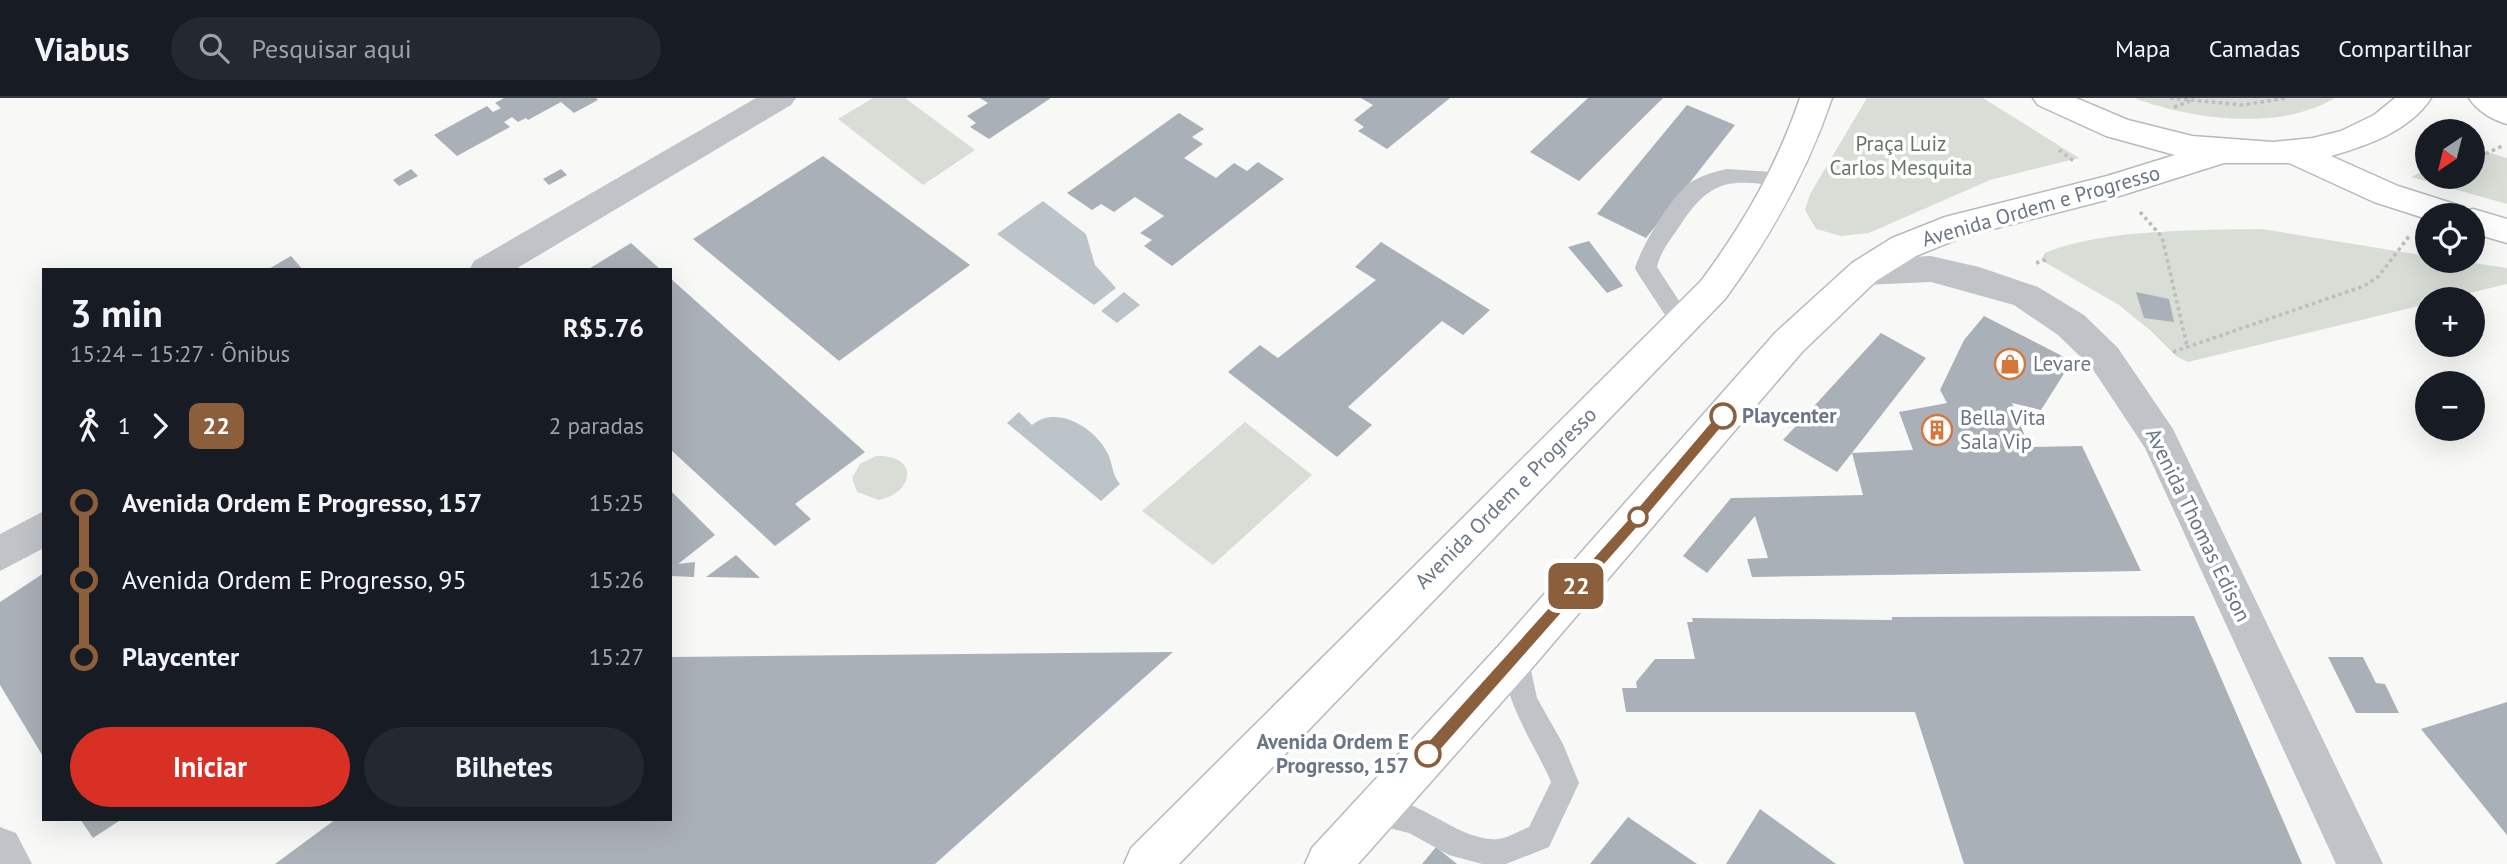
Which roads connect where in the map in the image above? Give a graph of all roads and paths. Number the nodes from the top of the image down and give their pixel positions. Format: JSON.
{"nodes":[{"id":1,"x":780,"y":98,"type":"edge"},
{"id":2,"x":1816,"y":98,"type":"edge"},
{"id":3,"x":2049,"y":98,"type":"edge"},
{"id":4,"x":2169,"y":98,"type":"edge"},
{"id":5,"x":2286,"y":98,"type":"edge"},
{"id":6,"x":2415,"y":98,"type":"edge"},
{"id":7,"x":2485,"y":98,"type":"edge"},
{"id":8,"x":2188,"y":100,"type":"edge"},
{"id":9,"x":2507,"y":113,"type":"edge"},
{"id":10,"x":2498,"y":150,"type":"dead end"},
{"id":11,"x":2225,"y":151,"type":"junction"},
{"id":12,"x":2292,"y":151,"type":"junction"},
{"id":13,"x":2485,"y":155,"type":"edge"},
{"id":14,"x":1786,"y":180,"type":"junction"},
{"id":15,"x":2415,"y":203,"type":"edge"},
{"id":16,"x":2485,"y":224,"type":"edge"},
{"id":17,"x":2507,"y":230,"type":"edge"},
{"id":18,"x":2162,"y":237,"type":"dead end"},
{"id":19,"x":2402,"y":245,"type":"dead end"},
{"id":20,"x":489,"y":268,"type":"edge"},
{"id":21,"x":1864,"y":272,"type":"junction"},
{"id":22,"x":1681,"y":321,"type":"junction"},
{"id":23,"x":2187,"y":346,"type":"junction"},
{"id":24,"x":2173,"y":352,"type":"dead end"},
{"id":25,"x":42,"y":529,"type":"edge"},
{"id":26,"x":0,"y":554,"type":"edge"},
{"id":27,"x":1517,"y":655,"type":"junction"},
{"id":28,"x":1375,"y":812,"type":"junction"},
{"id":29,"x":0,"y":849,"type":"edge"},
{"id":30,"x":9,"y":864,"type":"edge"},
{"id":31,"x":1147,"y":864,"type":"edge"},
{"id":32,"x":1328,"y":864,"type":"edge"},
{"id":33,"x":2360,"y":864,"type":"edge"}],
"edges":[{"from":1,"to":20,"type":"street"},
{"from":2,"to":14,"type":"main road","name":"Avenida Ordem e Progresso"},
{"from":3,"to":11,"type":"main road"},
{"from":4,"to":8,"type":"path"},
{"from":5,"to":8,"type":"path"},
{"from":6,"to":12,"type":"main road"},
{"from":7,"to":9,"type":"main road"},
{"from":10,"to":13,"type":"path"},
{"from":11,"to":12,"type":"main road"},
{"from":11,"to":21,"type":"main road","name":"Avenida Ordem e Progresso"},
{"from":12,"to":15,"type":"main road"},
{"from":14,"to":22,"type":"main road","name":"Avenida Ordem e Progresso"},
{"from":14,"to":22,"type":"lane"},
{"from":16,"to":17,"type":"main road"},
{"from":18,"to":23,"type":"path"},
{"from":19,"to":23,"type":"path"},
{"from":21,"to":27,"type":"main road","name":"Avenida Ordem e Progresso"},
{"from":21,"to":33,"type":"street","name":"Avenida Thomas Edison"},
{"from":22,"to":31,"type":"main road","name":"Avenida Ordem e Progresso"},
{"from":23,"to":24,"type":"path"},
{"from":25,"to":26,"type":"street"},
{"from":27,"to":28,"type":"main road","name":"Avenida Ordem e Progresso"},
{"from":27,"to":28,"type":"lane"},
{"from":28,"to":32,"type":"main road","name":"Avenida Ordem e Progresso"},
{"from":29,"to":30,"type":"street"}]}
